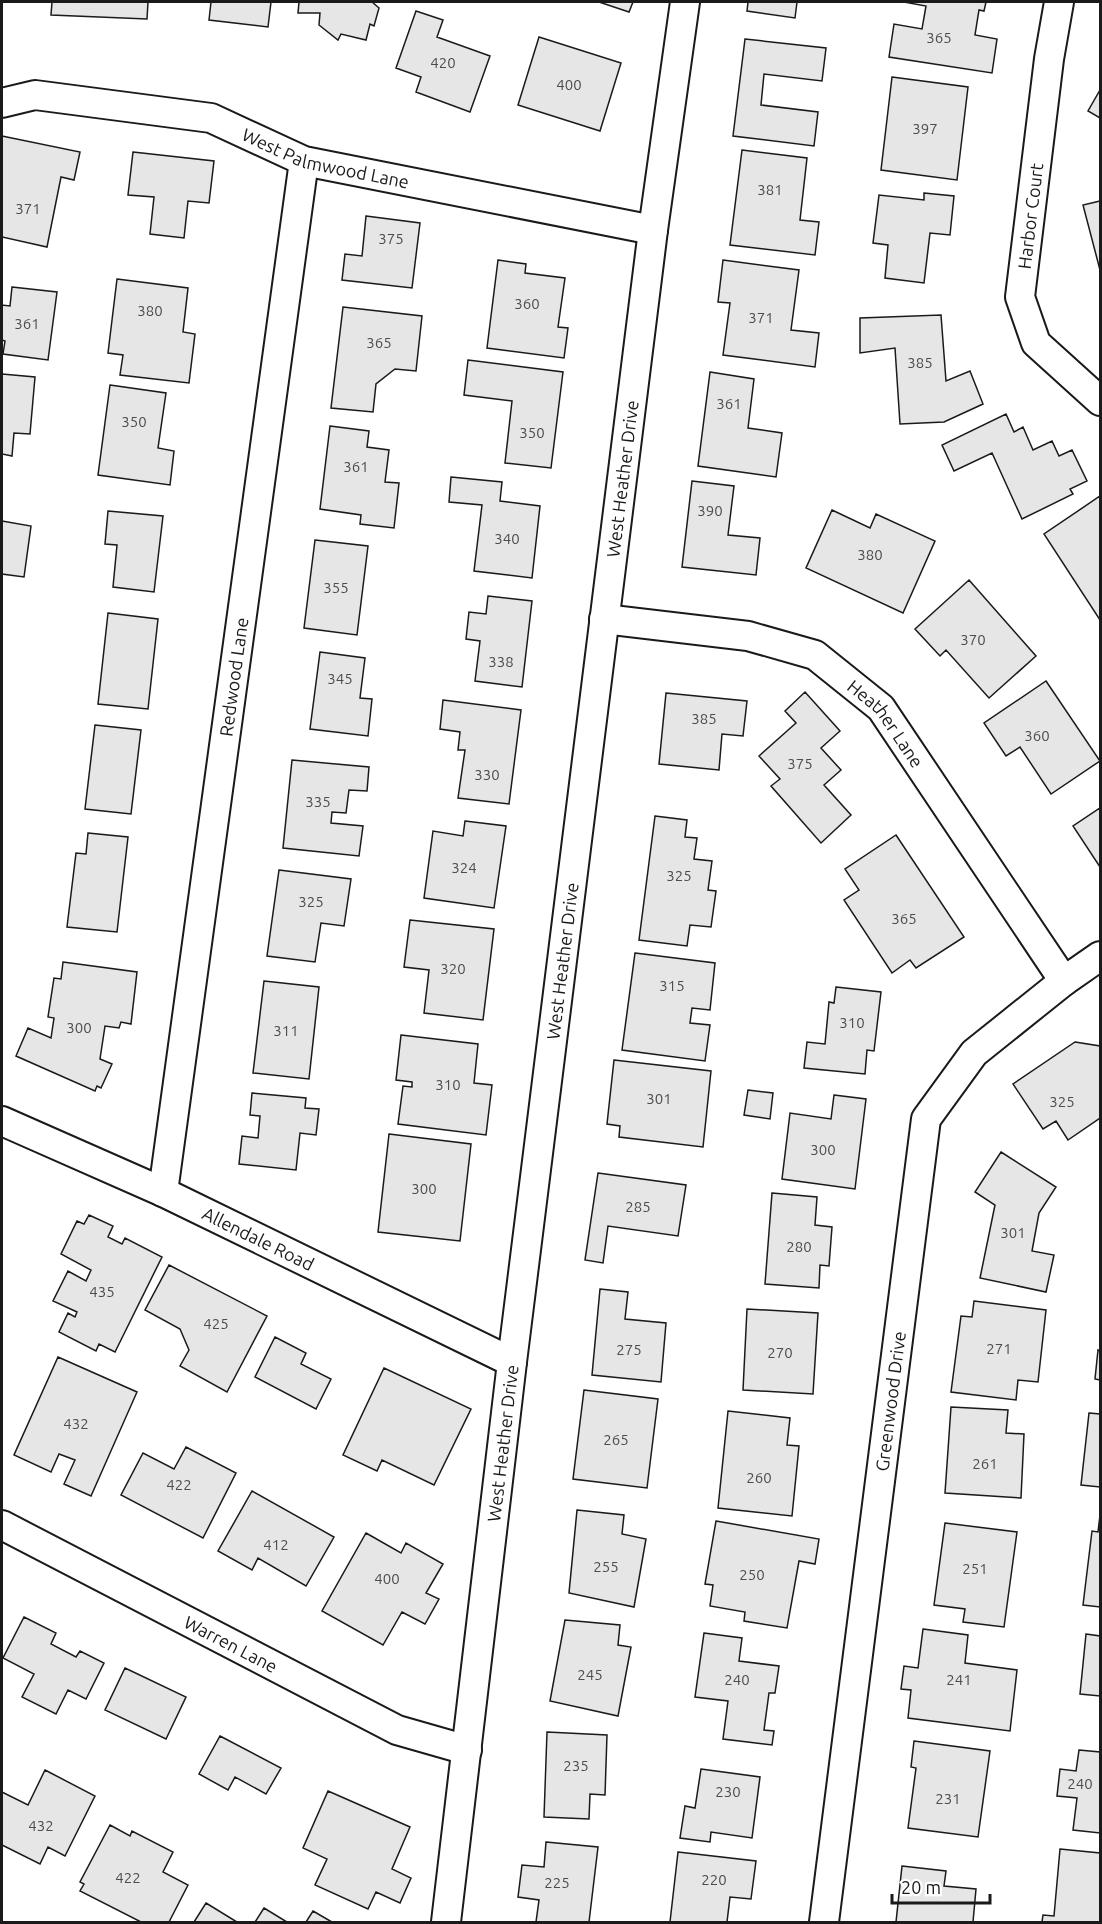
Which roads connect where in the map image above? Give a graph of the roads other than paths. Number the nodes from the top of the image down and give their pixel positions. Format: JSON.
{"nodes":[{"id":1,"x":685,"y":2,"type":"edge"},
{"id":2,"x":1059,"y":2,"type":"edge"},
{"id":3,"x":2,"y":104,"type":"edge"},
{"id":4,"x":304,"y":161,"type":"junction"},
{"id":5,"x":653,"y":230,"type":"junction"},
{"id":6,"x":1101,"y":401,"type":"edge"},
{"id":7,"x":604,"y":619,"type":"junction"},
{"id":8,"x":1101,"y":956,"type":"edge"},
{"id":9,"x":1064,"y":981,"type":"junction"},
{"id":10,"x":2,"y":1121,"type":"edge"},
{"id":11,"x":162,"y":1192,"type":"junction"},
{"id":12,"x":512,"y":1362,"type":"junction"},
{"id":13,"x":2,"y":1526,"type":"edge"},
{"id":14,"x":466,"y":1750,"type":"junction"},
{"id":15,"x":446,"y":1923,"type":"edge"},
{"id":16,"x":824,"y":1923,"type":"edge"}],
"edges":[{"from":1,"to":5,"type":"street","name":"West Heather Drive"},
{"from":2,"to":6,"type":"street","name":"Harbor Court"},
{"from":3,"to":4,"type":"street","name":"West Palmwood Lane"},
{"from":4,"to":5,"type":"street","name":"West Palmwood Lane"},
{"from":4,"to":11,"type":"street","name":"Redwood Lane"},
{"from":5,"to":7,"type":"street","name":"West Heather Drive"},
{"from":7,"to":9,"type":"street","name":"Heather Lane"},
{"from":7,"to":12,"type":"street","name":"West Heather Drive"},
{"from":8,"to":9,"type":"street","name":"Greenwood Drive"},
{"from":9,"to":16,"type":"street","name":"Greenwood Drive"},
{"from":10,"to":11,"type":"street","name":"Allendale Road"},
{"from":11,"to":12,"type":"street","name":"Allendale Road"},
{"from":12,"to":14,"type":"street","name":"West Heather Drive"},
{"from":13,"to":14,"type":"street","name":"Warren Lane"},
{"from":14,"to":15,"type":"street","name":"West Heather Drive"}]}
